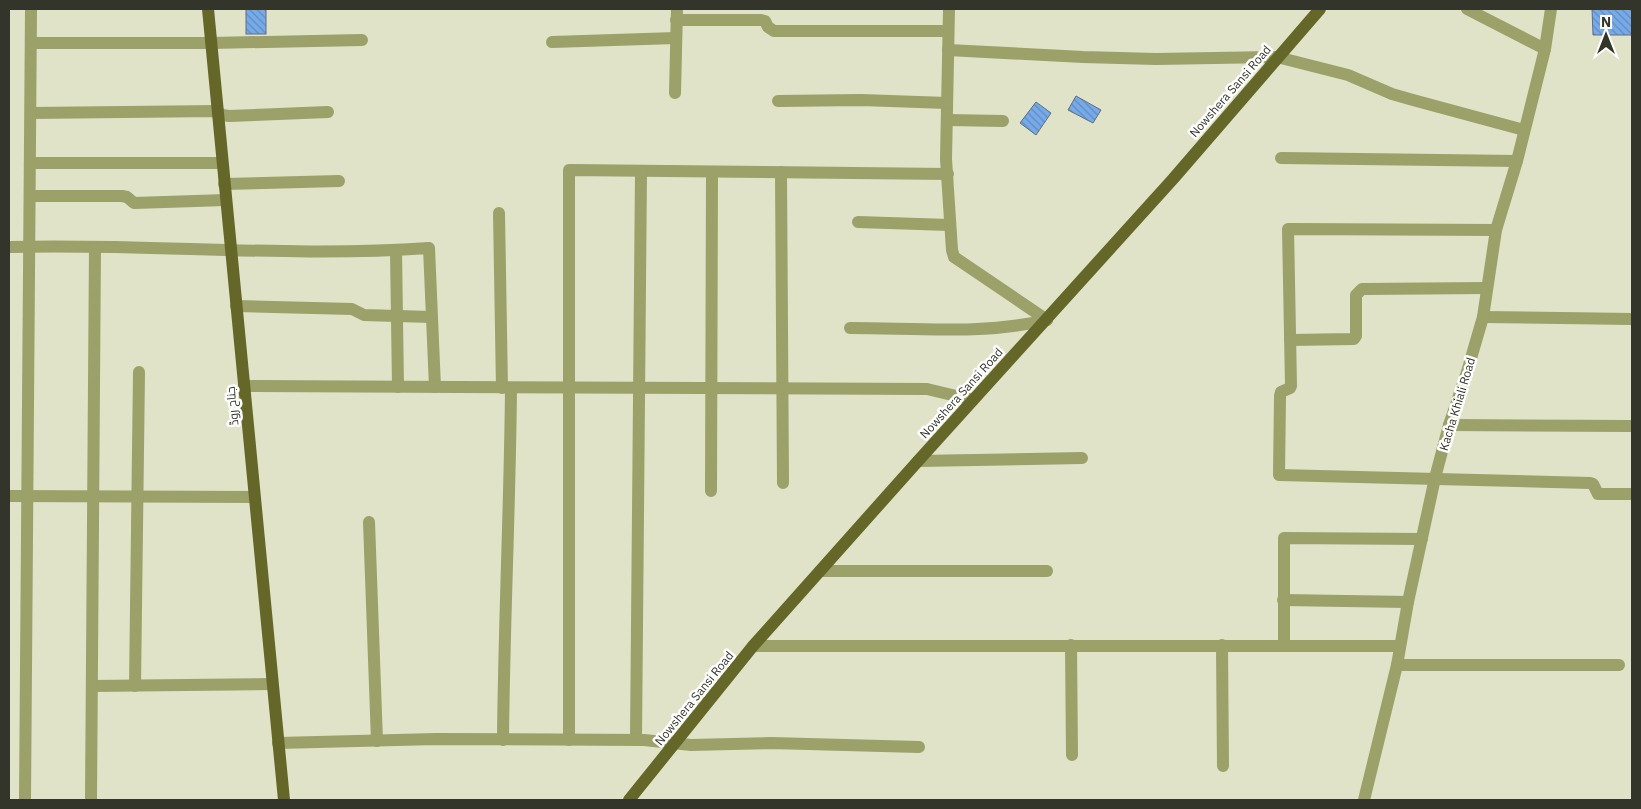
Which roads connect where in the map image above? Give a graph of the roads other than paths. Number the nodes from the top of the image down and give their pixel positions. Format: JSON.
{"nodes":[{"id":1,"x":31,"y":9,"type":"edge"},
{"id":2,"x":208,"y":9,"type":"edge"},
{"id":3,"x":949,"y":9,"type":"edge"},
{"id":4,"x":1320,"y":9,"type":"edge"},
{"id":5,"x":1467,"y":9,"type":"edge"},
{"id":6,"x":1551,"y":9,"type":"edge"},
{"id":7,"x":676,"y":14,"type":"edge"},
{"id":8,"x":948,"y":31,"type":"junction"},
{"id":9,"x":676,"y":38,"type":"junction"},
{"id":10,"x":362,"y":40,"type":"dead end"},
{"id":11,"x":552,"y":42,"type":"dead end"},
{"id":12,"x":31,"y":43,"type":"junction"},
{"id":13,"x":211,"y":43,"type":"junction"},
{"id":14,"x":1545,"y":48,"type":"junction"},
{"id":15,"x":948,"y":50,"type":"junction"},
{"id":16,"x":1277,"y":57,"type":"junction"},
{"id":17,"x":675,"y":93,"type":"dead end"},
{"id":18,"x":778,"y":101,"type":"dead end"},
{"id":19,"x":947,"y":103,"type":"junction"},
{"id":20,"x":217,"y":111,"type":"junction"},
{"id":21,"x":328,"y":112,"type":"dead end"},
{"id":22,"x":31,"y":113,"type":"junction"},
{"id":23,"x":947,"y":120,"type":"junction"},
{"id":24,"x":1003,"y":121,"type":"dead end"},
{"id":25,"x":1524,"y":130,"type":"junction"},
{"id":26,"x":1281,"y":158,"type":"dead end"},
{"id":27,"x":1517,"y":161,"type":"junction"},
{"id":28,"x":30,"y":164,"type":"junction"},
{"id":29,"x":222,"y":164,"type":"junction"},
{"id":30,"x":641,"y":171,"type":"junction"},
{"id":31,"x":712,"y":172,"type":"junction"},
{"id":32,"x":781,"y":172,"type":"junction"},
{"id":33,"x":948,"y":174,"type":"junction"},
{"id":34,"x":339,"y":181,"type":"dead end"},
{"id":35,"x":224,"y":184,"type":"junction"},
{"id":36,"x":30,"y":196,"type":"junction"},
{"id":37,"x":226,"y":200,"type":"junction"},
{"id":38,"x":499,"y":213,"type":"dead end"},
{"id":39,"x":858,"y":222,"type":"dead end"},
{"id":40,"x":949,"y":225,"type":"junction"},
{"id":41,"x":1496,"y":230,"type":"junction"},
{"id":42,"x":30,"y":246,"type":"junction"},
{"id":43,"x":95,"y":246,"type":"junction"},
{"id":44,"x":9,"y":247,"type":"edge"},
{"id":45,"x":230,"y":250,"type":"junction"},
{"id":46,"x":396,"y":250,"type":"junction"},
{"id":47,"x":1487,"y":288,"type":"junction"},
{"id":48,"x":236,"y":306,"type":"junction"},
{"id":49,"x":397,"y":315,"type":"junction"},
{"id":50,"x":1483,"y":316,"type":"junction"},
{"id":51,"x":431,"y":317,"type":"junction"},
{"id":52,"x":1632,"y":319,"type":"edge"},
{"id":53,"x":1047,"y":320,"type":"junction"},
{"id":54,"x":850,"y":328,"type":"dead end"},
{"id":55,"x":1290,"y":340,"type":"junction"},
{"id":56,"x":139,"y":372,"type":"dead end"},
{"id":57,"x":244,"y":386,"type":"junction"},
{"id":58,"x":398,"y":387,"type":"junction"},
{"id":59,"x":435,"y":387,"type":"junction"},
{"id":60,"x":506,"y":388,"type":"junction"},
{"id":61,"x":569,"y":388,"type":"junction"},
{"id":62,"x":639,"y":388,"type":"junction"},
{"id":63,"x":711,"y":388,"type":"junction"},
{"id":64,"x":782,"y":389,"type":"junction"},
{"id":65,"x":973,"y":400,"type":"junction"},
{"id":66,"x":1449,"y":425,"type":"junction"},
{"id":67,"x":1632,"y":426,"type":"edge"},
{"id":68,"x":1082,"y":458,"type":"dead end"},
{"id":69,"x":918,"y":460,"type":"junction"},
{"id":70,"x":1435,"y":478,"type":"junction"},
{"id":71,"x":783,"y":483,"type":"dead end"},
{"id":72,"x":711,"y":491,"type":"dead end"},
{"id":73,"x":1632,"y":494,"type":"edge"},
{"id":74,"x":9,"y":496,"type":"edge"},
{"id":75,"x":28,"y":496,"type":"junction"},
{"id":76,"x":93,"y":496,"type":"junction"},
{"id":77,"x":138,"y":496,"type":"junction"},
{"id":78,"x":254,"y":497,"type":"junction"},
{"id":79,"x":369,"y":522,"type":"dead end"},
{"id":80,"x":1422,"y":539,"type":"junction"},
{"id":81,"x":1047,"y":571,"type":"dead end"},
{"id":82,"x":820,"y":572,"type":"junction"},
{"id":83,"x":1283,"y":600,"type":"junction"},
{"id":84,"x":1408,"y":602,"type":"junction"},
{"id":85,"x":1222,"y":645,"type":"junction"},
{"id":86,"x":1284,"y":645,"type":"junction"},
{"id":87,"x":754,"y":646,"type":"junction"},
{"id":88,"x":1071,"y":646,"type":"junction"},
{"id":89,"x":1399,"y":646,"type":"junction"},
{"id":90,"x":1396,"y":665,"type":"junction"},
{"id":91,"x":1619,"y":665,"type":"dead end"},
{"id":92,"x":272,"y":684,"type":"junction"},
{"id":93,"x":92,"y":686,"type":"junction"},
{"id":94,"x":135,"y":686,"type":"junction"},
{"id":95,"x":503,"y":740,"type":"junction"},
{"id":96,"x":569,"y":740,"type":"junction"},
{"id":97,"x":636,"y":740,"type":"junction"},
{"id":98,"x":377,"y":741,"type":"junction"},
{"id":99,"x":278,"y":743,"type":"junction"},
{"id":100,"x":674,"y":743,"type":"junction"},
{"id":101,"x":919,"y":746,"type":"dead end"},
{"id":102,"x":1072,"y":755,"type":"dead end"},
{"id":103,"x":1223,"y":766,"type":"dead end"},
{"id":104,"x":25,"y":800,"type":"edge"},
{"id":105,"x":91,"y":800,"type":"edge"},
{"id":106,"x":284,"y":800,"type":"edge"},
{"id":107,"x":629,"y":800,"type":"edge"},
{"id":108,"x":1364,"y":800,"type":"edge"}],
"edges":[{"from":1,"to":12,"type":"street"},
{"from":2,"to":13,"type":"main road","name":"جناح روڈ"},
{"from":3,"to":8,"type":"street"},
{"from":4,"to":16,"type":"main road","name":"Nowshera Sansi Road"},
{"from":5,"to":14,"type":"street"},
{"from":6,"to":14,"type":"street","name":"Kacha Khiali Road"},
{"from":7,"to":8,"type":"street"},
{"from":7,"to":9,"type":"street"},
{"from":8,"to":15,"type":"street"},
{"from":9,"to":11,"type":"street"},
{"from":9,"to":17,"type":"street"},
{"from":10,"to":13,"type":"street"},
{"from":12,"to":13,"type":"street"},
{"from":12,"to":22,"type":"street"},
{"from":13,"to":20,"type":"main road","name":"جناح روڈ"},
{"from":14,"to":25,"type":"street","name":"Kacha Khiali Road"},
{"from":15,"to":16,"type":"street"},
{"from":15,"to":19,"type":"street"},
{"from":16,"to":25,"type":"street"},
{"from":16,"to":53,"type":"main road","name":"Nowshera Sansi Road"},
{"from":18,"to":19,"type":"street"},
{"from":19,"to":23,"type":"street"},
{"from":20,"to":21,"type":"street"},
{"from":20,"to":22,"type":"street"},
{"from":20,"to":29,"type":"main road","name":"جناح روڈ"},
{"from":22,"to":28,"type":"street"},
{"from":23,"to":24,"type":"street"},
{"from":23,"to":33,"type":"street"},
{"from":25,"to":27,"type":"street","name":"Kacha Khiali Road"},
{"from":26,"to":27,"type":"street"},
{"from":27,"to":41,"type":"street","name":"Kacha Khiali Road"},
{"from":28,"to":29,"type":"street"},
{"from":28,"to":36,"type":"street"},
{"from":29,"to":35,"type":"main road","name":"جناح روڈ"},
{"from":30,"to":31,"type":"street"},
{"from":30,"to":61,"type":"street"},
{"from":30,"to":62,"type":"street"},
{"from":31,"to":32,"type":"street"},
{"from":31,"to":63,"type":"street"},
{"from":32,"to":33,"type":"street"},
{"from":32,"to":64,"type":"street"},
{"from":33,"to":40,"type":"street"},
{"from":34,"to":35,"type":"street"},
{"from":35,"to":37,"type":"main road","name":"جناح روڈ"},
{"from":36,"to":37,"type":"street"},
{"from":36,"to":42,"type":"street"},
{"from":37,"to":45,"type":"main road","name":"جناح روڈ"},
{"from":38,"to":60,"type":"street"},
{"from":39,"to":40,"type":"street"},
{"from":40,"to":53,"type":"street"},
{"from":41,"to":47,"type":"street","name":"Kacha Khiali Road"},
{"from":41,"to":55,"type":"street"},
{"from":42,"to":43,"type":"street"},
{"from":42,"to":44,"type":"street"},
{"from":42,"to":75,"type":"street"},
{"from":43,"to":45,"type":"street"},
{"from":43,"to":76,"type":"street"},
{"from":45,"to":46,"type":"street"},
{"from":45,"to":48,"type":"main road","name":"جناح روڈ"},
{"from":46,"to":49,"type":"street"},
{"from":46,"to":51,"type":"street"},
{"from":47,"to":50,"type":"street","name":"Kacha Khiali Road"},
{"from":47,"to":55,"type":"street"},
{"from":48,"to":49,"type":"street"},
{"from":48,"to":57,"type":"main road","name":"جناح روڈ"},
{"from":49,"to":51,"type":"street"},
{"from":49,"to":58,"type":"street"},
{"from":50,"to":52,"type":"street"},
{"from":50,"to":66,"type":"street","name":"Kacha Khiali Road"},
{"from":51,"to":59,"type":"street"},
{"from":53,"to":54,"type":"street"},
{"from":53,"to":65,"type":"main road","name":"Nowshera Sansi Road"},
{"from":55,"to":70,"type":"street"},
{"from":56,"to":77,"type":"street"},
{"from":57,"to":58,"type":"street"},
{"from":57,"to":78,"type":"main road","name":"جناح روڈ"},
{"from":58,"to":59,"type":"street"},
{"from":59,"to":60,"type":"street"},
{"from":60,"to":61,"type":"street"},
{"from":60,"to":95,"type":"street"},
{"from":61,"to":62,"type":"street"},
{"from":61,"to":96,"type":"street"},
{"from":62,"to":63,"type":"street"},
{"from":62,"to":97,"type":"street"},
{"from":63,"to":64,"type":"street"},
{"from":63,"to":72,"type":"street"},
{"from":64,"to":65,"type":"street"},
{"from":64,"to":71,"type":"street"},
{"from":65,"to":69,"type":"main road","name":"Nowshera Sansi Road"},
{"from":66,"to":67,"type":"street"},
{"from":66,"to":70,"type":"street","name":"Kacha Khiali Road"},
{"from":68,"to":69,"type":"street"},
{"from":69,"to":82,"type":"main road","name":"Nowshera Sansi Road"},
{"from":70,"to":73,"type":"street"},
{"from":70,"to":80,"type":"street","name":"Kacha Khiali Road"},
{"from":74,"to":75,"type":"street"},
{"from":75,"to":76,"type":"street"},
{"from":75,"to":104,"type":"street"},
{"from":76,"to":77,"type":"street"},
{"from":76,"to":93,"type":"street"},
{"from":77,"to":78,"type":"street"},
{"from":77,"to":94,"type":"street"},
{"from":78,"to":92,"type":"main road","name":"جناح روڈ"},
{"from":79,"to":98,"type":"street"},
{"from":80,"to":83,"type":"street"},
{"from":80,"to":84,"type":"street","name":"Kacha Khiali Road"},
{"from":81,"to":82,"type":"street"},
{"from":82,"to":87,"type":"main road","name":"Nowshera Sansi Road"},
{"from":83,"to":84,"type":"street"},
{"from":83,"to":86,"type":"street"},
{"from":84,"to":89,"type":"street","name":"Kacha Khiali Road"},
{"from":85,"to":86,"type":"street"},
{"from":85,"to":88,"type":"street"},
{"from":85,"to":103,"type":"street"},
{"from":86,"to":89,"type":"street"},
{"from":87,"to":88,"type":"street"},
{"from":87,"to":100,"type":"main road","name":"Nowshera Sansi Road"},
{"from":88,"to":102,"type":"street"},
{"from":89,"to":90,"type":"street","name":"Kacha Khiali Road"},
{"from":90,"to":91,"type":"street"},
{"from":90,"to":108,"type":"street","name":"Kacha Khiali Road"},
{"from":92,"to":94,"type":"street"},
{"from":92,"to":99,"type":"main road","name":"جناح روڈ"},
{"from":93,"to":94,"type":"street"},
{"from":93,"to":105,"type":"street"},
{"from":95,"to":96,"type":"street"},
{"from":95,"to":98,"type":"street"},
{"from":96,"to":97,"type":"street"},
{"from":97,"to":100,"type":"street"},
{"from":98,"to":99,"type":"street"},
{"from":99,"to":106,"type":"main road","name":"جناح روڈ"},
{"from":100,"to":101,"type":"street"},
{"from":100,"to":107,"type":"main road","name":"Nowshera Sansi Road"}]}
